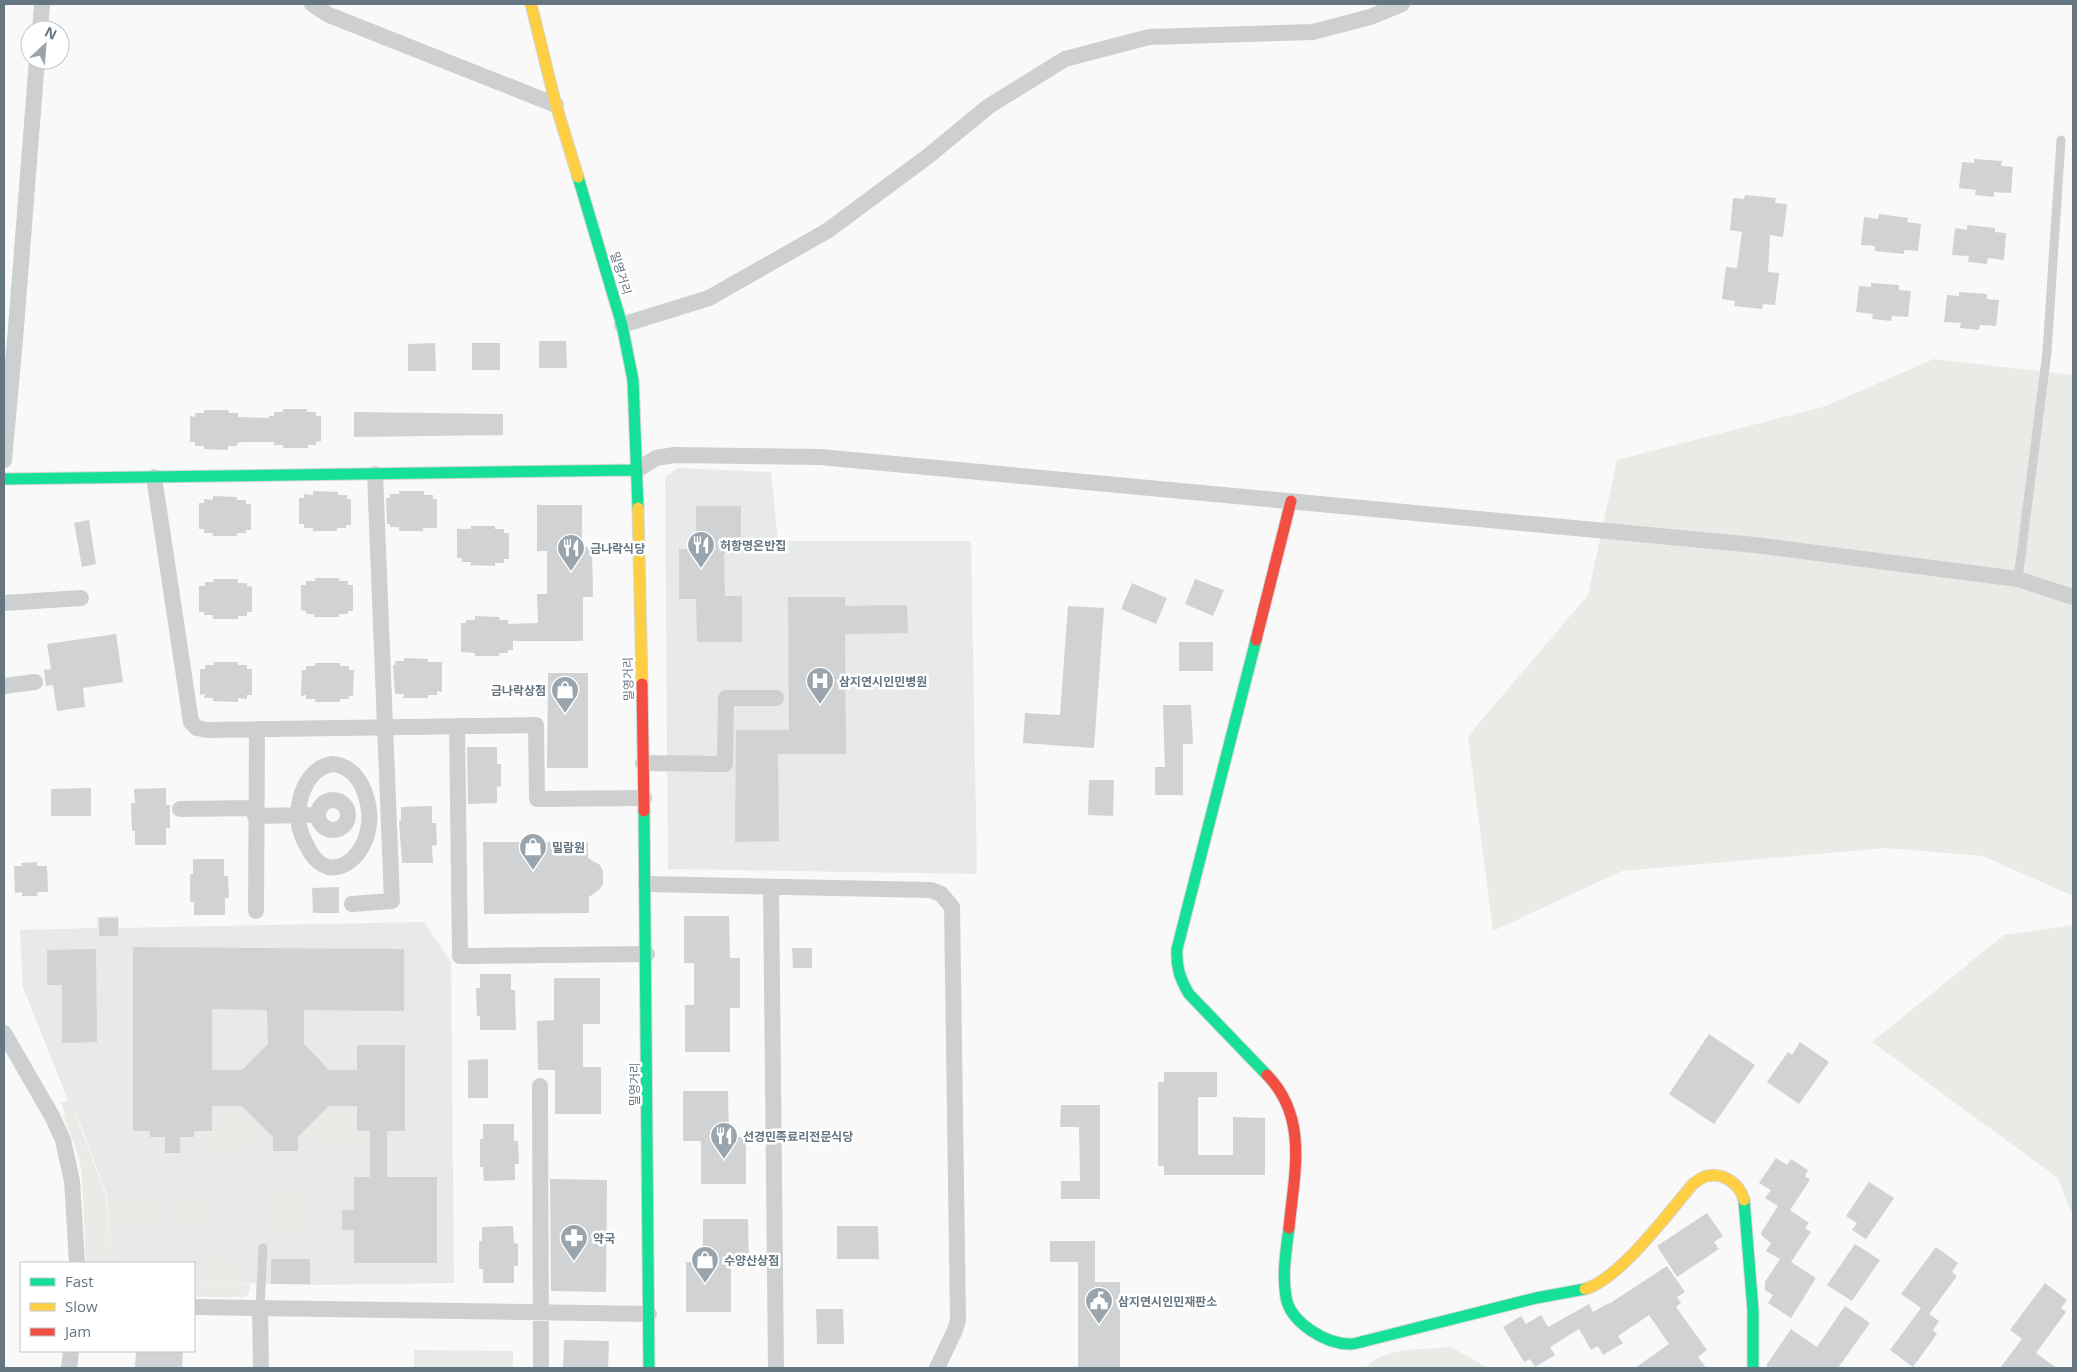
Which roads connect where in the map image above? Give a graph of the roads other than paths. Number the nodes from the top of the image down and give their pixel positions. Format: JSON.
{"nodes":[{"id":1,"x":42,"y":4,"type":"edge"},
{"id":2,"x":312,"y":4,"type":"edge"},
{"id":3,"x":530,"y":4,"type":"edge"},
{"id":4,"x":1400,"y":4,"type":"edge"},
{"id":5,"x":41,"y":20,"type":"edge"},
{"id":6,"x":36,"y":70,"type":"edge"},
{"id":7,"x":556,"y":105,"type":"junction"},
{"id":8,"x":2061,"y":140,"type":"dead end"},
{"id":9,"x":622,"y":325,"type":"junction"},
{"id":10,"x":4,"y":460,"type":"edge"},
{"id":11,"x":637,"y":470,"type":"junction"},
{"id":12,"x":375,"y":474,"type":"junction"},
{"id":13,"x":154,"y":477,"type":"junction"},
{"id":14,"x":4,"y":480,"type":"edge"},
{"id":15,"x":1292,"y":501,"type":"junction"},
{"id":16,"x":2018,"y":579,"type":"junction"},
{"id":17,"x":2073,"y":597,"type":"edge"},
{"id":18,"x":81,"y":598,"type":"dead end"},
{"id":19,"x":4,"y":603,"type":"edge"},
{"id":20,"x":35,"y":682,"type":"dead end"},
{"id":21,"x":4,"y":686,"type":"edge"},
{"id":22,"x":776,"y":698,"type":"dead end"},
{"id":23,"x":386,"y":726,"type":"junction"},
{"id":24,"x":457,"y":726,"type":"junction"},
{"id":25,"x":257,"y":729,"type":"junction"},
{"id":26,"x":643,"y":763,"type":"junction"},
{"id":27,"x":644,"y":798,"type":"junction"},
{"id":28,"x":180,"y":809,"type":"dead end"},
{"id":29,"x":255,"y":812,"type":"junction"},
{"id":30,"x":389,"y":812,"type":"junction"},
{"id":31,"x":369,"y":814,"type":"junction"},
{"id":32,"x":299,"y":815,"type":"junction"},
{"id":33,"x":646,"y":884,"type":"junction"},
{"id":34,"x":771,"y":887,"type":"junction"},
{"id":35,"x":352,"y":904,"type":"dead end"},
{"id":36,"x":256,"y":911,"type":"dead end"},
{"id":37,"x":647,"y":954,"type":"junction"},
{"id":38,"x":4,"y":1033,"type":"edge"},
{"id":39,"x":540,"y":1086,"type":"dead end"},
{"id":40,"x":263,"y":1248,"type":"dead end"},
{"id":41,"x":77,"y":1262,"type":"edge"},
{"id":42,"x":195,"y":1307,"type":"edge"},
{"id":43,"x":260,"y":1308,"type":"junction"},
{"id":44,"x":542,"y":1313,"type":"junction"},
{"id":45,"x":649,"y":1314,"type":"junction"},
{"id":46,"x":71,"y":1352,"type":"edge"},
{"id":47,"x":69,"y":1368,"type":"edge"},
{"id":48,"x":261,"y":1368,"type":"edge"},
{"id":49,"x":541,"y":1368,"type":"edge"},
{"id":50,"x":649,"y":1368,"type":"edge"},
{"id":51,"x":776,"y":1368,"type":"edge"},
{"id":52,"x":937,"y":1368,"type":"edge"},
{"id":53,"x":1753,"y":1368,"type":"edge"}],
"edges":[{"from":1,"to":5,"type":"street"},
{"from":2,"to":7,"type":"street"},
{"from":3,"to":7,"type":"street","name":"밀영거리"},
{"from":4,"to":9,"type":"street"},
{"from":6,"to":10,"type":"street"},
{"from":7,"to":9,"type":"street","name":"밀영거리"},
{"from":8,"to":16,"type":"lane"},
{"from":9,"to":11,"type":"street","name":"밀영거리"},
{"from":11,"to":12,"type":"street"},
{"from":11,"to":15,"type":"street"},
{"from":11,"to":26,"type":"street","name":"밀영거리"},
{"from":12,"to":13,"type":"street"},
{"from":12,"to":23,"type":"street"},
{"from":13,"to":14,"type":"street"},
{"from":13,"to":25,"type":"street"},
{"from":15,"to":16,"type":"street"},
{"from":15,"to":53,"type":"street"},
{"from":16,"to":17,"type":"street"},
{"from":18,"to":19,"type":"street"},
{"from":20,"to":21,"type":"street"},
{"from":22,"to":26,"type":"street"},
{"from":23,"to":24,"type":"street"},
{"from":23,"to":25,"type":"street"},
{"from":23,"to":30,"type":"street"},
{"from":24,"to":27,"type":"street"},
{"from":24,"to":37,"type":"street"},
{"from":25,"to":29,"type":"street"},
{"from":26,"to":27,"type":"street","name":"밀영거리"},
{"from":27,"to":33,"type":"street","name":"밀영거리"},
{"from":28,"to":29,"type":"street"},
{"from":29,"to":32,"type":"street"},
{"from":29,"to":36,"type":"street"},
{"from":30,"to":31,"type":"street"},
{"from":30,"to":35,"type":"street"},
{"from":31,"to":32,"type":"street"},
{"from":31,"to":32,"type":"street"},
{"from":31,"to":32,"type":"street"},
{"from":33,"to":34,"type":"street"},
{"from":33,"to":37,"type":"street","name":"밀영거리"},
{"from":34,"to":51,"type":"street"},
{"from":34,"to":52,"type":"street"},
{"from":37,"to":45,"type":"street","name":"밀영거리"},
{"from":38,"to":41,"type":"street"},
{"from":39,"to":44,"type":"street"},
{"from":40,"to":43,"type":"lane"},
{"from":42,"to":43,"type":"street"},
{"from":43,"to":44,"type":"street"},
{"from":43,"to":48,"type":"street"},
{"from":44,"to":45,"type":"street"},
{"from":44,"to":49,"type":"street"},
{"from":45,"to":50,"type":"street","name":"밀영거리"},
{"from":46,"to":47,"type":"street"}]}
